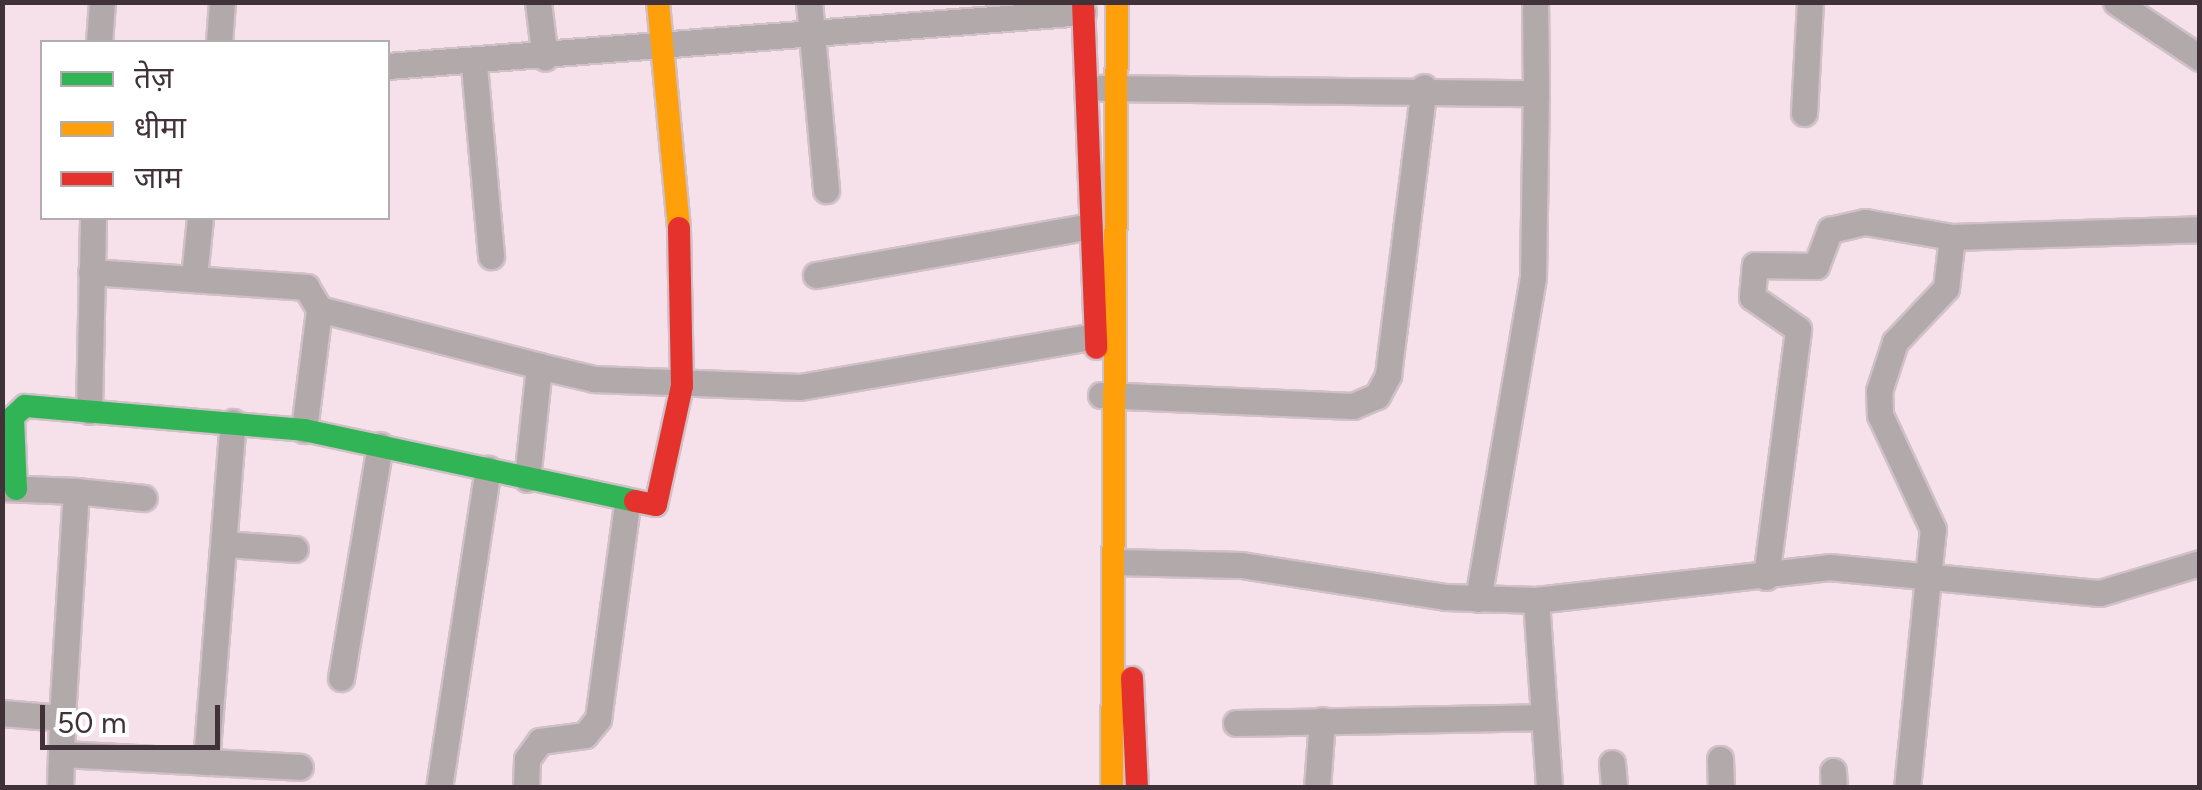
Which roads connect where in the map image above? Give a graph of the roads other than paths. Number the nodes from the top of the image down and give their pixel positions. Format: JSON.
{"nodes":[{"id":1,"x":102,"y":2,"type":"edge"},
{"id":2,"x":222,"y":2,"type":"edge"},
{"id":3,"x":538,"y":2,"type":"edge"},
{"id":4,"x":658,"y":2,"type":"edge"},
{"id":5,"x":1116,"y":2,"type":"edge"},
{"id":6,"x":1535,"y":2,"type":"edge"},
{"id":7,"x":1810,"y":2,"type":"edge"},
{"id":8,"x":2116,"y":2,"type":"edge"},
{"id":9,"x":1083,"y":7,"type":"edge"},
{"id":10,"x":810,"y":15,"type":"edge"},
{"id":11,"x":99,"y":40,"type":"edge"},
{"id":12,"x":220,"y":40,"type":"edge"},
{"id":13,"x":661,"y":40,"type":"junction"},
{"id":14,"x":545,"y":58,"type":"junction"},
{"id":15,"x":2200,"y":58,"type":"edge"},
{"id":16,"x":390,"y":66,"type":"edge"},
{"id":17,"x":474,"y":66,"type":"junction"},
{"id":18,"x":1118,"y":87,"type":"junction"},
{"id":19,"x":1424,"y":87,"type":"junction"},
{"id":20,"x":1086,"y":88,"type":"junction"},
{"id":21,"x":1536,"y":94,"type":"junction"},
{"id":22,"x":1804,"y":113,"type":"dead end"},
{"id":23,"x":826,"y":190,"type":"dead end"},
{"id":24,"x":93,"y":220,"type":"edge"},
{"id":25,"x":200,"y":220,"type":"edge"},
{"id":26,"x":1090,"y":226,"type":"junction"},
{"id":27,"x":2200,"y":229,"type":"edge"},
{"id":28,"x":1952,"y":237,"type":"junction"},
{"id":29,"x":491,"y":256,"type":"dead end"},
{"id":30,"x":91,"y":272,"type":"junction"},
{"id":31,"x":816,"y":274,"type":"dead end"},
{"id":32,"x":194,"y":277,"type":"junction"},
{"id":33,"x":319,"y":309,"type":"junction"},
{"id":34,"x":1095,"y":336,"type":"junction"},
{"id":35,"x":539,"y":366,"type":"junction"},
{"id":36,"x":682,"y":386,"type":"junction"},
{"id":37,"x":1111,"y":403,"type":"junction"},
{"id":38,"x":89,"y":411,"type":"junction"},
{"id":39,"x":232,"y":422,"type":"junction"},
{"id":40,"x":304,"y":430,"type":"junction"},
{"id":41,"x":380,"y":445,"type":"junction"},
{"id":42,"x":488,"y":468,"type":"junction"},
{"id":43,"x":527,"y":479,"type":"junction"},
{"id":44,"x":9,"y":488,"type":"edge"},
{"id":45,"x":76,"y":490,"type":"junction"},
{"id":46,"x":144,"y":498,"type":"dead end"},
{"id":47,"x":627,"y":505,"type":"junction"},
{"id":48,"x":225,"y":544,"type":"junction"},
{"id":49,"x":295,"y":548,"type":"dead end"},
{"id":50,"x":1116,"y":562,"type":"junction"},
{"id":51,"x":2200,"y":562,"type":"edge"},
{"id":52,"x":1929,"y":574,"type":"junction"},
{"id":53,"x":1766,"y":577,"type":"junction"},
{"id":54,"x":1478,"y":599,"type":"junction"},
{"id":55,"x":1536,"y":600,"type":"junction"},
{"id":56,"x":1118,"y":631,"type":"junction"},
{"id":57,"x":341,"y":678,"type":"dead end"},
{"id":58,"x":2,"y":713,"type":"edge"},
{"id":59,"x":1541,"y":717,"type":"junction"},
{"id":60,"x":62,"y":718,"type":"junction"},
{"id":61,"x":1322,"y":720,"type":"junction"},
{"id":62,"x":1236,"y":723,"type":"dead end"},
{"id":63,"x":61,"y":754,"type":"junction"},
{"id":64,"x":1720,"y":759,"type":"dead end"},
{"id":65,"x":202,"y":762,"type":"junction"},
{"id":66,"x":300,"y":767,"type":"dead end"},
{"id":67,"x":60,"y":788,"type":"edge"},
{"id":68,"x":194,"y":788,"type":"edge"},
{"id":69,"x":439,"y":788,"type":"edge"},
{"id":70,"x":526,"y":788,"type":"edge"},
{"id":71,"x":1112,"y":788,"type":"edge"},
{"id":72,"x":1137,"y":788,"type":"edge"},
{"id":73,"x":1317,"y":788,"type":"edge"},
{"id":74,"x":1550,"y":788,"type":"edge"},
{"id":75,"x":1722,"y":788,"type":"edge"},
{"id":76,"x":1908,"y":788,"type":"edge"}],
"edges":[{"from":1,"to":11,"type":"street"},
{"from":2,"to":12,"type":"street"},
{"from":3,"to":14,"type":"street"},
{"from":4,"to":13,"type":"street"},
{"from":5,"to":18,"type":"street"},
{"from":6,"to":21,"type":"street"},
{"from":7,"to":22,"type":"street"},
{"from":8,"to":15,"type":"street"},
{"from":9,"to":10,"type":"street"},
{"from":9,"to":20,"type":"street"},
{"from":10,"to":13,"type":"street"},
{"from":10,"to":23,"type":"street"},
{"from":13,"to":14,"type":"street"},
{"from":13,"to":36,"type":"street"},
{"from":14,"to":17,"type":"street"},
{"from":16,"to":17,"type":"street"},
{"from":17,"to":29,"type":"street"},
{"from":18,"to":19,"type":"street"},
{"from":18,"to":20,"type":"street"},
{"from":18,"to":37,"type":"street"},
{"from":19,"to":21,"type":"street"},
{"from":19,"to":37,"type":"street"},
{"from":20,"to":26,"type":"street"},
{"from":21,"to":54,"type":"street"},
{"from":24,"to":30,"type":"street"},
{"from":25,"to":32,"type":"street"},
{"from":26,"to":31,"type":"street"},
{"from":26,"to":34,"type":"street"},
{"from":27,"to":28,"type":"street"},
{"from":28,"to":52,"type":"street"},
{"from":28,"to":53,"type":"street"},
{"from":30,"to":32,"type":"street"},
{"from":30,"to":38,"type":"street"},
{"from":32,"to":33,"type":"street"},
{"from":33,"to":35,"type":"street"},
{"from":33,"to":40,"type":"street"},
{"from":34,"to":36,"type":"street"},
{"from":34,"to":37,"type":"street"},
{"from":35,"to":36,"type":"street"},
{"from":35,"to":43,"type":"street"},
{"from":36,"to":47,"type":"street"},
{"from":37,"to":50,"type":"street"},
{"from":38,"to":39,"type":"street"},
{"from":38,"to":44,"type":"street"},
{"from":39,"to":40,"type":"street"},
{"from":39,"to":48,"type":"street"},
{"from":40,"to":41,"type":"street"},
{"from":41,"to":42,"type":"street"},
{"from":41,"to":57,"type":"street"},
{"from":42,"to":43,"type":"street"},
{"from":42,"to":69,"type":"street"},
{"from":43,"to":47,"type":"street"},
{"from":44,"to":45,"type":"street"},
{"from":45,"to":46,"type":"street"},
{"from":45,"to":60,"type":"street"},
{"from":47,"to":70,"type":"street"},
{"from":48,"to":49,"type":"street"},
{"from":48,"to":65,"type":"street"},
{"from":50,"to":54,"type":"street"},
{"from":50,"to":56,"type":"street"},
{"from":51,"to":52,"type":"street"},
{"from":52,"to":53,"type":"street"},
{"from":52,"to":76,"type":"street"},
{"from":53,"to":55,"type":"street"},
{"from":54,"to":55,"type":"street"},
{"from":55,"to":59,"type":"street"},
{"from":56,"to":71,"type":"street"},
{"from":56,"to":72,"type":"street"},
{"from":58,"to":60,"type":"street"},
{"from":59,"to":61,"type":"street"},
{"from":59,"to":74,"type":"street"},
{"from":60,"to":63,"type":"street"},
{"from":61,"to":62,"type":"street"},
{"from":61,"to":73,"type":"street"},
{"from":63,"to":65,"type":"street"},
{"from":63,"to":67,"type":"street"},
{"from":64,"to":75,"type":"street"},
{"from":65,"to":66,"type":"street"},
{"from":65,"to":68,"type":"street"}]}
